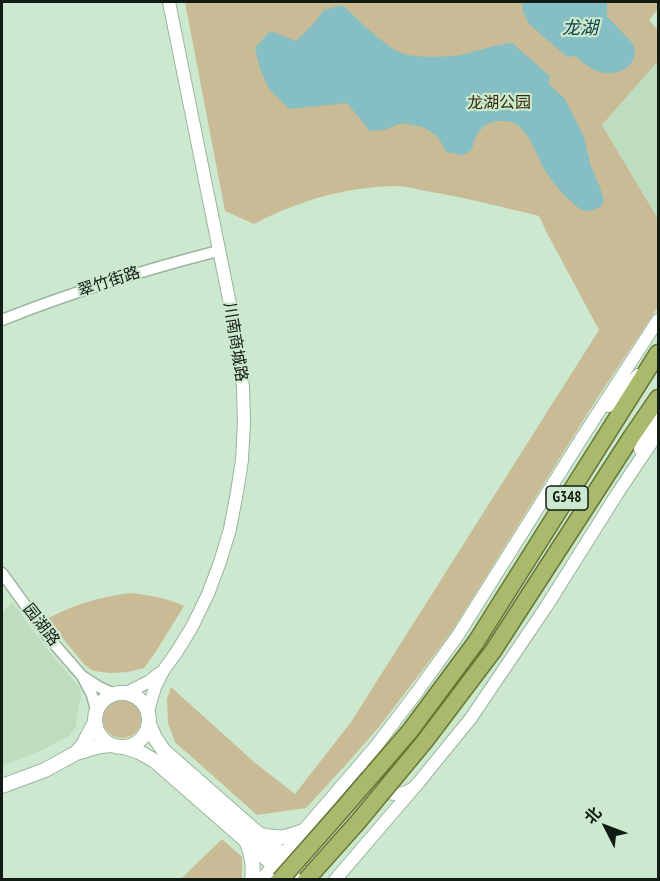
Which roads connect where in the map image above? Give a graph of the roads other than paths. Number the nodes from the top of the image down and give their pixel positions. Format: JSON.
{"nodes":[{"id":1,"x":169,"y":2,"type":"edge"},
{"id":2,"x":218,"y":251,"type":"junction"},
{"id":3,"x":2,"y":320,"type":"edge"},
{"id":4,"x":658,"y":320,"type":"edge"},
{"id":5,"x":658,"y":352,"type":"edge"},
{"id":6,"x":658,"y":398,"type":"edge"},
{"id":7,"x":658,"y":412,"type":"edge"},
{"id":8,"x":658,"y":433,"type":"edge"},
{"id":9,"x":585,"y":434,"type":"junction"},
{"id":10,"x":620,"y":491,"type":"junction"},
{"id":11,"x":2,"y":573,"type":"edge"},
{"id":12,"x":163,"y":671,"type":"junction"},
{"id":13,"x":82,"y":676,"type":"junction"},
{"id":14,"x":120,"y":693,"type":"junction"},
{"id":15,"x":95,"y":716,"type":"junction"},
{"id":16,"x":148,"y":718,"type":"junction"},
{"id":17,"x":118,"y":746,"type":"junction"},
{"id":18,"x":376,"y":746,"type":"junction"},
{"id":19,"x":76,"y":753,"type":"junction"},
{"id":20,"x":419,"y":782,"type":"junction"},
{"id":21,"x":2,"y":786,"type":"edge"},
{"id":22,"x":303,"y":831,"type":"junction"},
{"id":23,"x":260,"y":835,"type":"junction"},
{"id":24,"x":246,"y":841,"type":"junction"},
{"id":25,"x":279,"y":866,"type":"edge"},
{"id":26,"x":252,"y":879,"type":"edge"},
{"id":27,"x":261,"y":879,"type":"edge"},
{"id":28,"x":291,"y":879,"type":"edge"},
{"id":29,"x":306,"y":879,"type":"edge"},
{"id":30,"x":311,"y":879,"type":"edge"},
{"id":31,"x":335,"y":879,"type":"edge"}],
"edges":[{"from":1,"to":2,"type":"street","name":"川南商城路"},
{"from":2,"to":3,"type":"street","name":"翠竹街路"},
{"from":2,"to":12,"type":"street","name":"川南商城路"},
{"from":4,"to":9,"type":"street"},
{"from":5,"to":9,"type":"street"},
{"from":5,"to":25,"type":"highway","number":"G348","bridge":true},
{"from":6,"to":29,"type":"highway","number":"G348","bridge":true},
{"from":7,"to":10,"type":"street"},
{"from":8,"to":10,"type":"street"},
{"from":9,"to":18,"type":"street"},
{"from":10,"to":20,"type":"street"},
{"from":11,"to":13,"type":"street","name":"园湖路"},
{"from":12,"to":14,"type":"street"},
{"from":12,"to":16,"type":"street"},
{"from":13,"to":14,"type":"street"},
{"from":13,"to":15,"type":"street"},
{"from":14,"to":15,"type":"main road"},
{"from":14,"to":16,"type":"main road"},
{"from":15,"to":17,"type":"main road"},
{"from":15,"to":19,"type":"main road"},
{"from":16,"to":17,"type":"main road"},
{"from":16,"to":23,"type":"main road"},
{"from":17,"to":19,"type":"main road"},
{"from":17,"to":24,"type":"main road"},
{"from":18,"to":20,"type":"street"},
{"from":18,"to":22,"type":"street"},
{"from":19,"to":21,"type":"main road"},
{"from":20,"to":31,"type":"street"},
{"from":22,"to":23,"type":"main road"},
{"from":22,"to":25,"type":"street"},
{"from":23,"to":25,"type":"main road"},
{"from":24,"to":25,"type":"main road"},
{"from":24,"to":26,"type":"main road"},
{"from":25,"to":27,"type":"street"},
{"from":25,"to":28,"type":"main road"},
{"from":25,"to":30,"type":"main road"}]}
